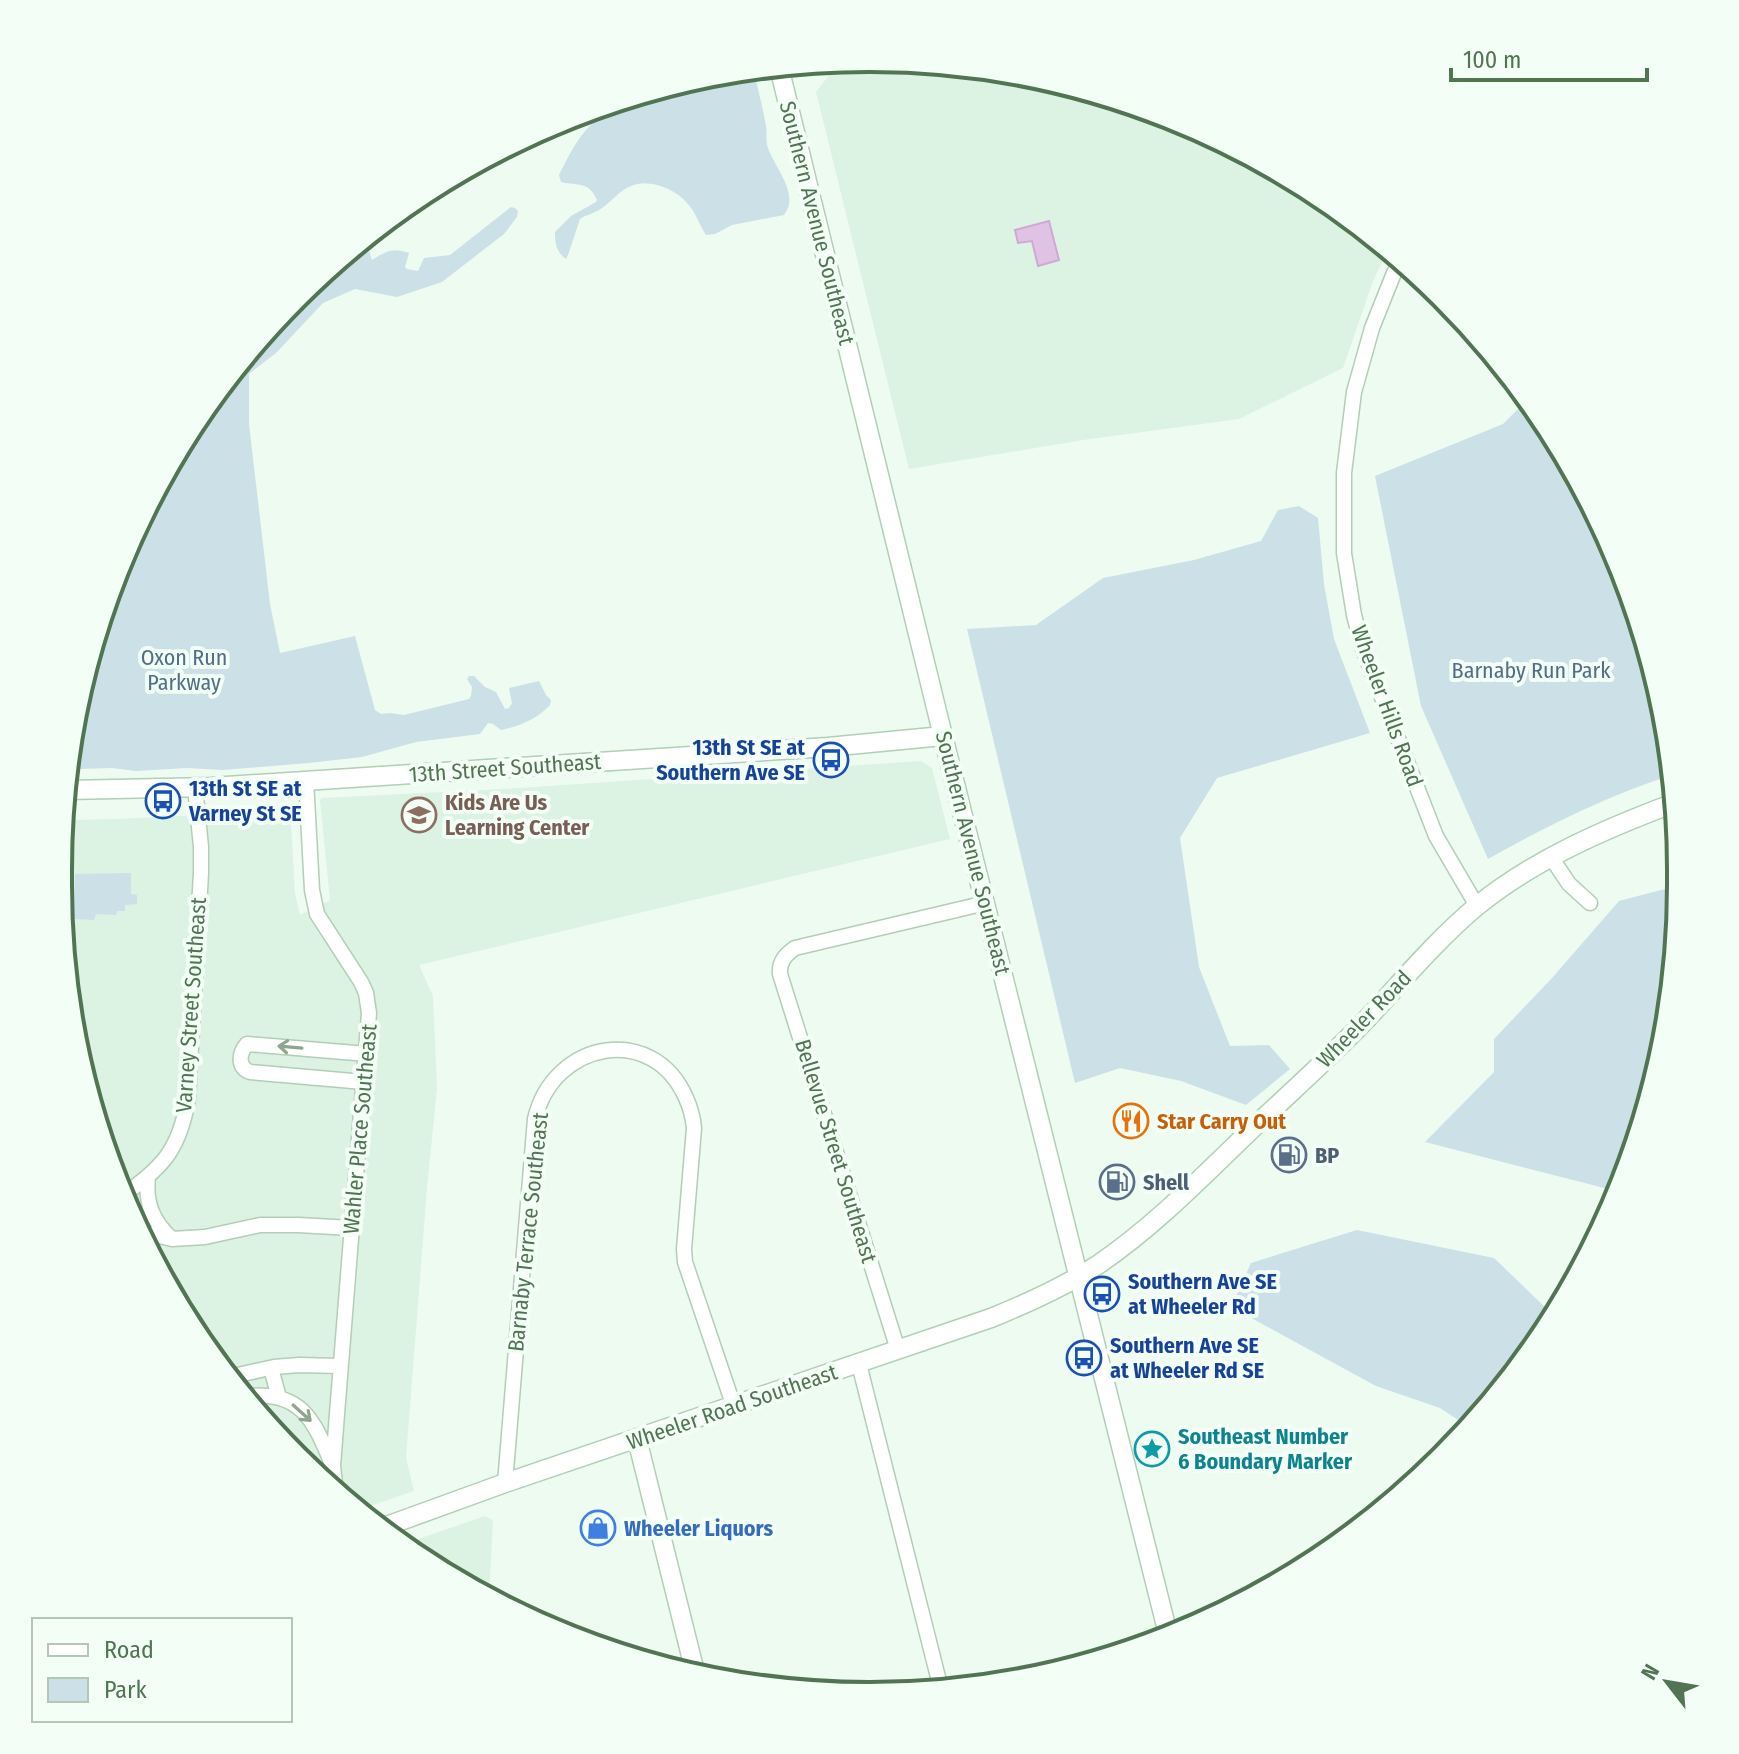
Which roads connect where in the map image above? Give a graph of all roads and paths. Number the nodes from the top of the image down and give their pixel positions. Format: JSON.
{"nodes":[{"id":1,"x":782,"y":77,"type":"edge"},
{"id":2,"x":1396,"y":271,"type":"edge"},
{"id":3,"x":943,"y":736,"type":"junction"},
{"id":4,"x":306,"y":780,"type":"junction"},
{"id":5,"x":195,"y":787,"type":"junction"},
{"id":6,"x":77,"y":790,"type":"edge"},
{"id":7,"x":1664,"y":807,"type":"edge"},
{"id":8,"x":1551,"y":857,"type":"junction"},
{"id":9,"x":986,"y":903,"type":"junction"},
{"id":10,"x":1590,"y":903,"type":"dead end"},
{"id":11,"x":1477,"y":906,"type":"junction"},
{"id":12,"x":367,"y":1054,"type":"junction"},
{"id":13,"x":364,"y":1082,"type":"junction"},
{"id":14,"x":148,"y":1177,"type":"junction"},
{"id":15,"x":132,"y":1189,"type":"edge"},
{"id":16,"x":352,"y":1228,"type":"junction"},
{"id":17,"x":153,"y":1234,"type":"edge"},
{"id":18,"x":172,"y":1239,"type":"junction"},
{"id":19,"x":1079,"y":1275,"type":"junction"},
{"id":20,"x":898,"y":1350,"type":"junction"},
{"id":21,"x":859,"y":1364,"type":"junction"},
{"id":22,"x":340,"y":1366,"type":"junction"},
{"id":23,"x":271,"y":1368,"type":"junction"},
{"id":24,"x":241,"y":1374,"type":"edge"},
{"id":25,"x":258,"y":1395,"type":"edge"},
{"id":26,"x":279,"y":1398,"type":"junction"},
{"id":27,"x":734,"y":1407,"type":"junction"},
{"id":28,"x":637,"y":1439,"type":"junction"},
{"id":29,"x":333,"y":1466,"type":"junction"},
{"id":30,"x":334,"y":1475,"type":"edge"},
{"id":31,"x":505,"y":1483,"type":"junction"},
{"id":32,"x":393,"y":1524,"type":"edge"},
{"id":33,"x":1166,"y":1625,"type":"edge"},
{"id":34,"x":693,"y":1662,"type":"edge"},
{"id":35,"x":938,"y":1678,"type":"edge"}],
"edges":[{"from":1,"to":3,"type":"main road","name":"Southern Avenue Southeast"},
{"from":2,"to":11,"type":"street","name":"Wheeler Hills Road"},
{"from":3,"to":4,"type":"main road","name":"13th Street Southeast"},
{"from":3,"to":9,"type":"main road","name":"Southern Avenue Southeast"},
{"from":4,"to":5,"type":"main road","name":"13th Street Southeast"},
{"from":4,"to":12,"type":"street","name":"Wahler Place Southeast"},
{"from":5,"to":6,"type":"main road","name":"13th Street Southeast"},
{"from":5,"to":14,"type":"street","name":"Varney Street Southeast"},
{"from":7,"to":8,"type":"main road","name":"Wheeler Road"},
{"from":8,"to":10,"type":"street"},
{"from":8,"to":11,"type":"main road","name":"Wheeler Road"},
{"from":9,"to":19,"type":"main road","name":"Southern Avenue Southeast"},
{"from":9,"to":20,"type":"street","name":"Bellevue Street Southeast"},
{"from":11,"to":19,"type":"main road","name":"Wheeler Road"},
{"from":12,"to":13,"type":"street","name":"Wahler Place Southeast"},
{"from":12,"to":13,"type":"street","one_way":true},
{"from":13,"to":16,"type":"street","name":"Wahler Place Southeast"},
{"from":14,"to":15,"type":"street","name":"Varney Street Southeast"},
{"from":14,"to":18,"type":"street"},
{"from":16,"to":18,"type":"street"},
{"from":16,"to":22,"type":"street","name":"Wahler Place Southeast"},
{"from":17,"to":18,"type":"street"},
{"from":19,"to":20,"type":"main road","name":"Wheeler Road Southeast"},
{"from":19,"to":33,"type":"main road","name":"Southern Avenue Southeast"},
{"from":20,"to":21,"type":"main road","name":"Wheeler Road Southeast"},
{"from":21,"to":27,"type":"main road","name":"Wheeler Road Southeast"},
{"from":21,"to":35,"type":"street"},
{"from":22,"to":23,"type":"street"},
{"from":22,"to":29,"type":"street","name":"Wahler Place Southeast"},
{"from":23,"to":24,"type":"street"},
{"from":23,"to":26,"type":"street"},
{"from":25,"to":26,"type":"street"},
{"from":26,"to":29,"type":"street","one_way":true},
{"from":27,"to":28,"type":"main road","name":"Wheeler Road Southeast"},
{"from":27,"to":31,"type":"street","name":"Barnaby Terrace Southeast"},
{"from":28,"to":31,"type":"main road","name":"Wheeler Road Southeast"},
{"from":28,"to":34,"type":"main road"},
{"from":29,"to":30,"type":"street","name":"Wahler Place Southeast"},
{"from":31,"to":32,"type":"main road","name":"Wheeler Road Southeast"}]}
